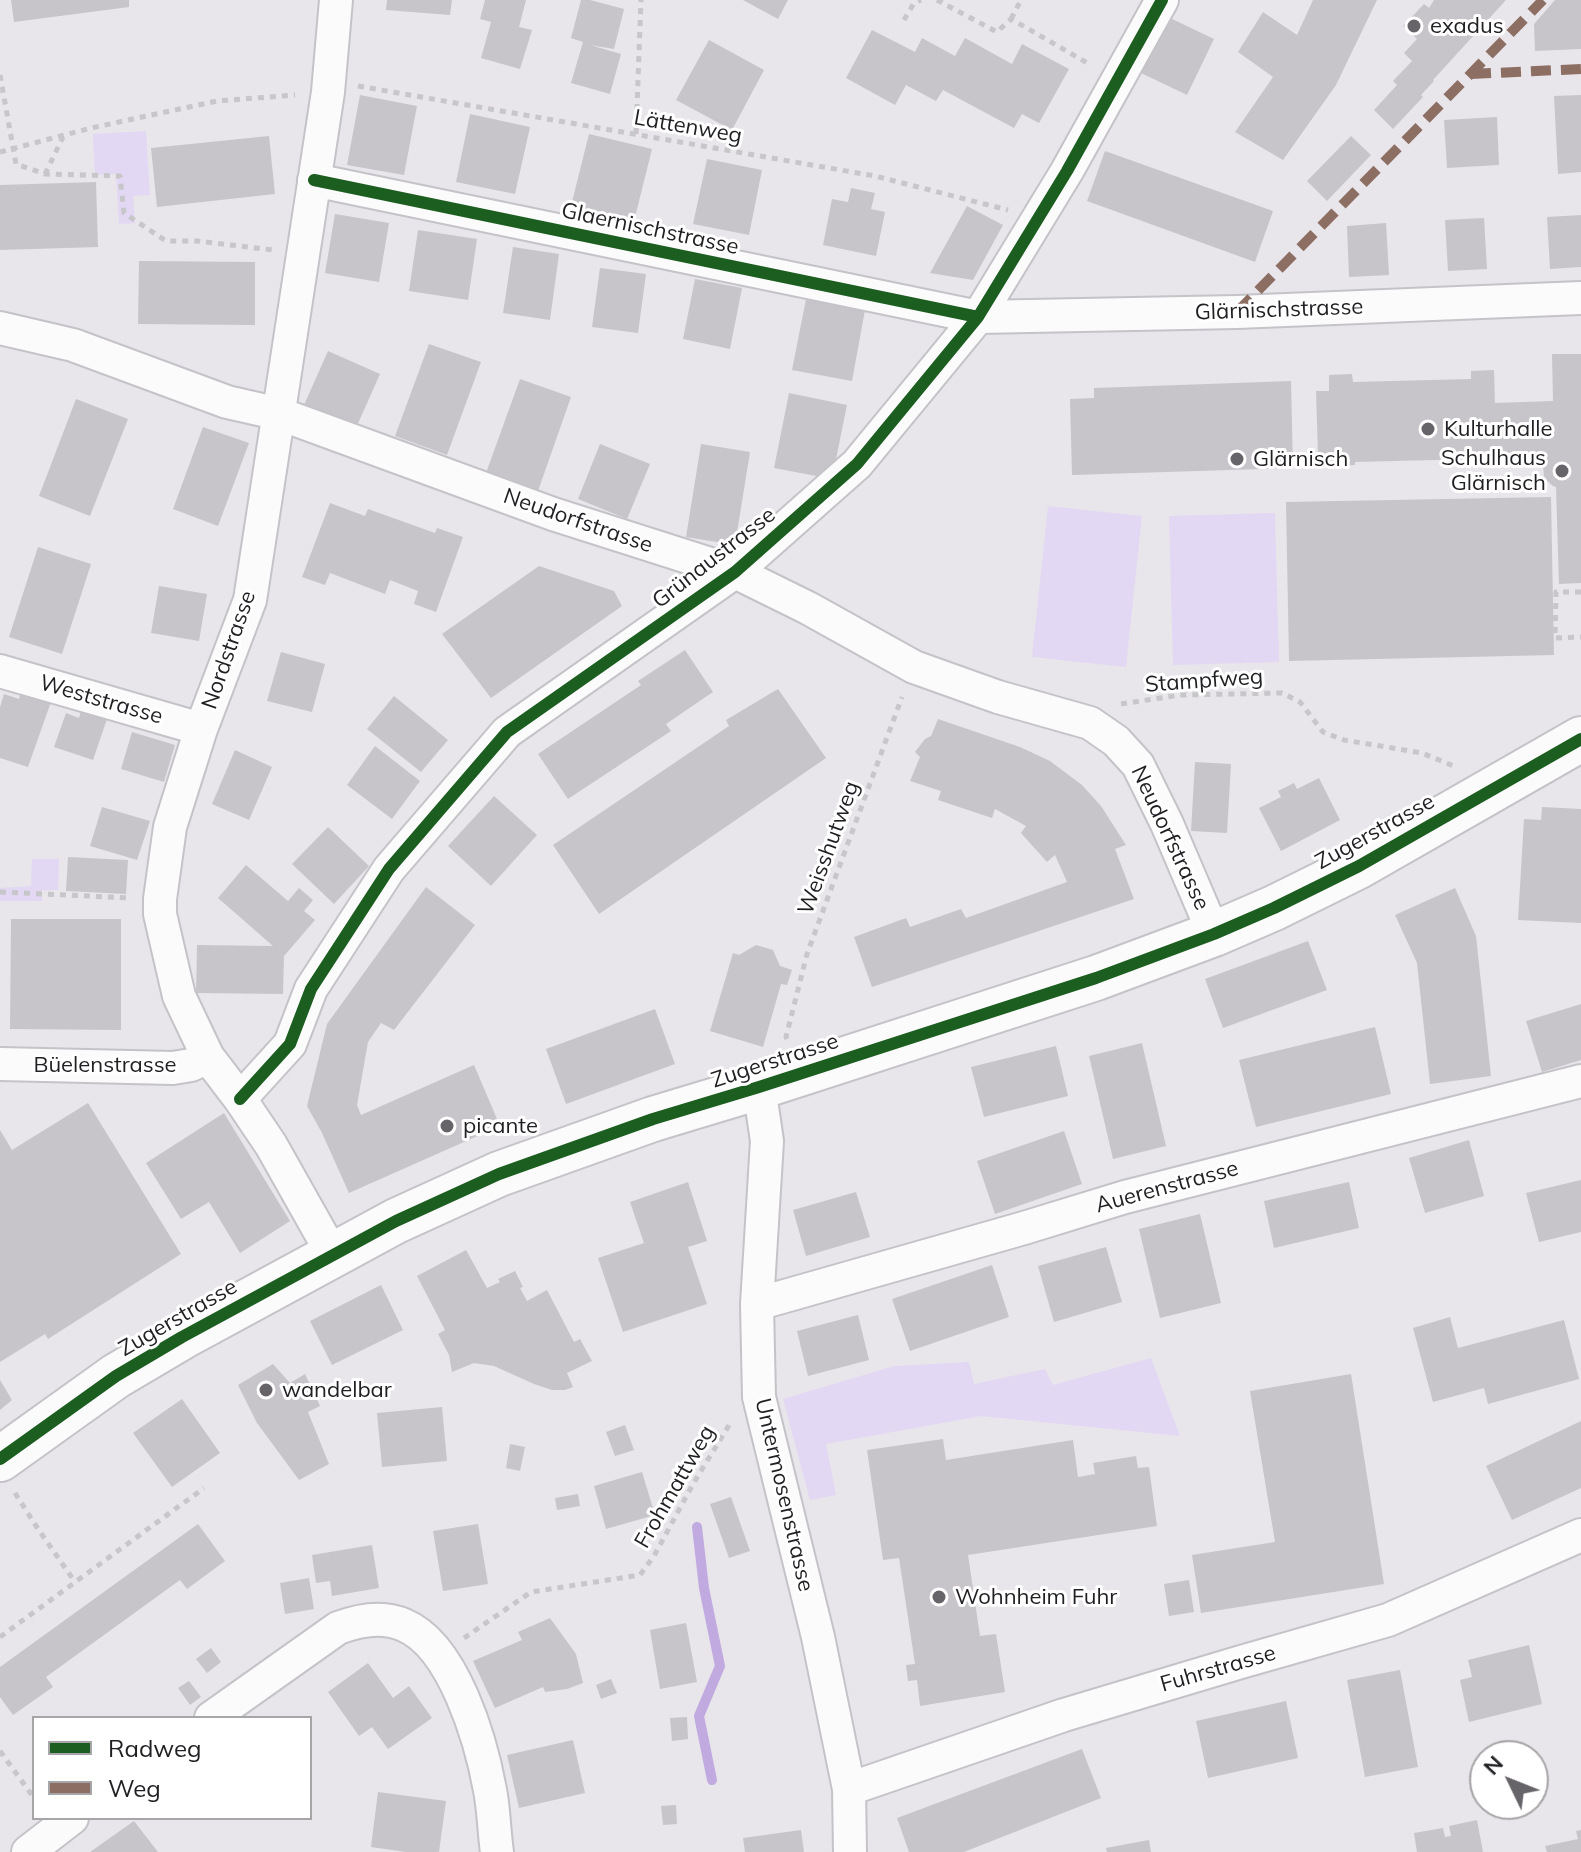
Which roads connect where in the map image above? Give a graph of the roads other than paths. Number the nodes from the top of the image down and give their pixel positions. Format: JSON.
{"nodes":[{"id":1,"x":336,"y":0,"type":"edge"},
{"id":2,"x":1162,"y":0,"type":"edge"},
{"id":3,"x":314,"y":180,"type":"junction"},
{"id":4,"x":1581,"y":298,"type":"edge"},
{"id":5,"x":978,"y":317,"type":"junction"},
{"id":6,"x":0,"y":328,"type":"edge"},
{"id":7,"x":280,"y":414,"type":"junction"},
{"id":8,"x":735,"y":572,"type":"junction"},
{"id":9,"x":0,"y":671,"type":"edge"},
{"id":10,"x":201,"y":729,"type":"junction"},
{"id":11,"x":1581,"y":739,"type":"edge"},
{"id":12,"x":1214,"y":934,"type":"junction"},
{"id":13,"x":208,"y":1057,"type":"junction"},
{"id":14,"x":0,"y":1064,"type":"edge"},
{"id":15,"x":1581,"y":1081,"type":"edge"},
{"id":16,"x":759,"y":1087,"type":"junction"},
{"id":17,"x":240,"y":1099,"type":"junction"},
{"id":18,"x":333,"y":1255,"type":"junction"},
{"id":19,"x":757,"y":1304,"type":"junction"},
{"id":20,"x":6,"y":1473,"type":"edge"},
{"id":21,"x":1581,"y":1535,"type":"edge"},
{"id":22,"x":214,"y":1716,"type":"edge"},
{"id":23,"x":849,"y":1789,"type":"junction"},
{"id":24,"x":69,"y":1820,"type":"edge"},
{"id":25,"x":28,"y":1852,"type":"edge"},
{"id":26,"x":497,"y":1852,"type":"edge"},
{"id":27,"x":850,"y":1852,"type":"edge"}],
"edges":[{"from":1,"to":3,"type":"street","name":"Nordstrasse"},
{"from":2,"to":5,"type":"street","name":"Grünaustrasse"},
{"from":3,"to":5,"type":"street","name":"Glaernischstrasse"},
{"from":3,"to":7,"type":"street","name":"Nordstrasse"},
{"from":4,"to":5,"type":"street","name":"Glärnischstrasse"},
{"from":5,"to":8,"type":"street","name":"Grünaustrasse"},
{"from":6,"to":7,"type":"street","name":"Neudorfstrasse"},
{"from":7,"to":8,"type":"street","name":"Neudorfstrasse"},
{"from":7,"to":10,"type":"street","name":"Nordstrasse"},
{"from":8,"to":12,"type":"street","name":"Neudorfstrasse"},
{"from":8,"to":17,"type":"street","name":"Grünaustrasse"},
{"from":9,"to":10,"type":"street","name":"Weststrasse"},
{"from":10,"to":13,"type":"street","name":"Nordstrasse"},
{"from":11,"to":12,"type":"main road","name":"Zugerstrasse"},
{"from":12,"to":16,"type":"main road","name":"Zugerstrasse"},
{"from":13,"to":14,"type":"street","name":"Büelenstrasse"},
{"from":13,"to":17,"type":"street","name":"Nordstrasse"},
{"from":15,"to":19,"type":"street","name":"Auerenstrasse"},
{"from":16,"to":18,"type":"main road","name":"Zugerstrasse"},
{"from":16,"to":19,"type":"street","name":"Untermosenstrasse"},
{"from":17,"to":18,"type":"street","name":"Nordstrasse"},
{"from":18,"to":20,"type":"main road","name":"Zugerstrasse"},
{"from":19,"to":23,"type":"street","name":"Untermosenstrasse"},
{"from":21,"to":23,"type":"street","name":"Fuhrstrasse"},
{"from":22,"to":26,"type":"street"},
{"from":23,"to":27,"type":"street","name":"Untermosenstrasse"},
{"from":24,"to":25,"type":"street"}]}
